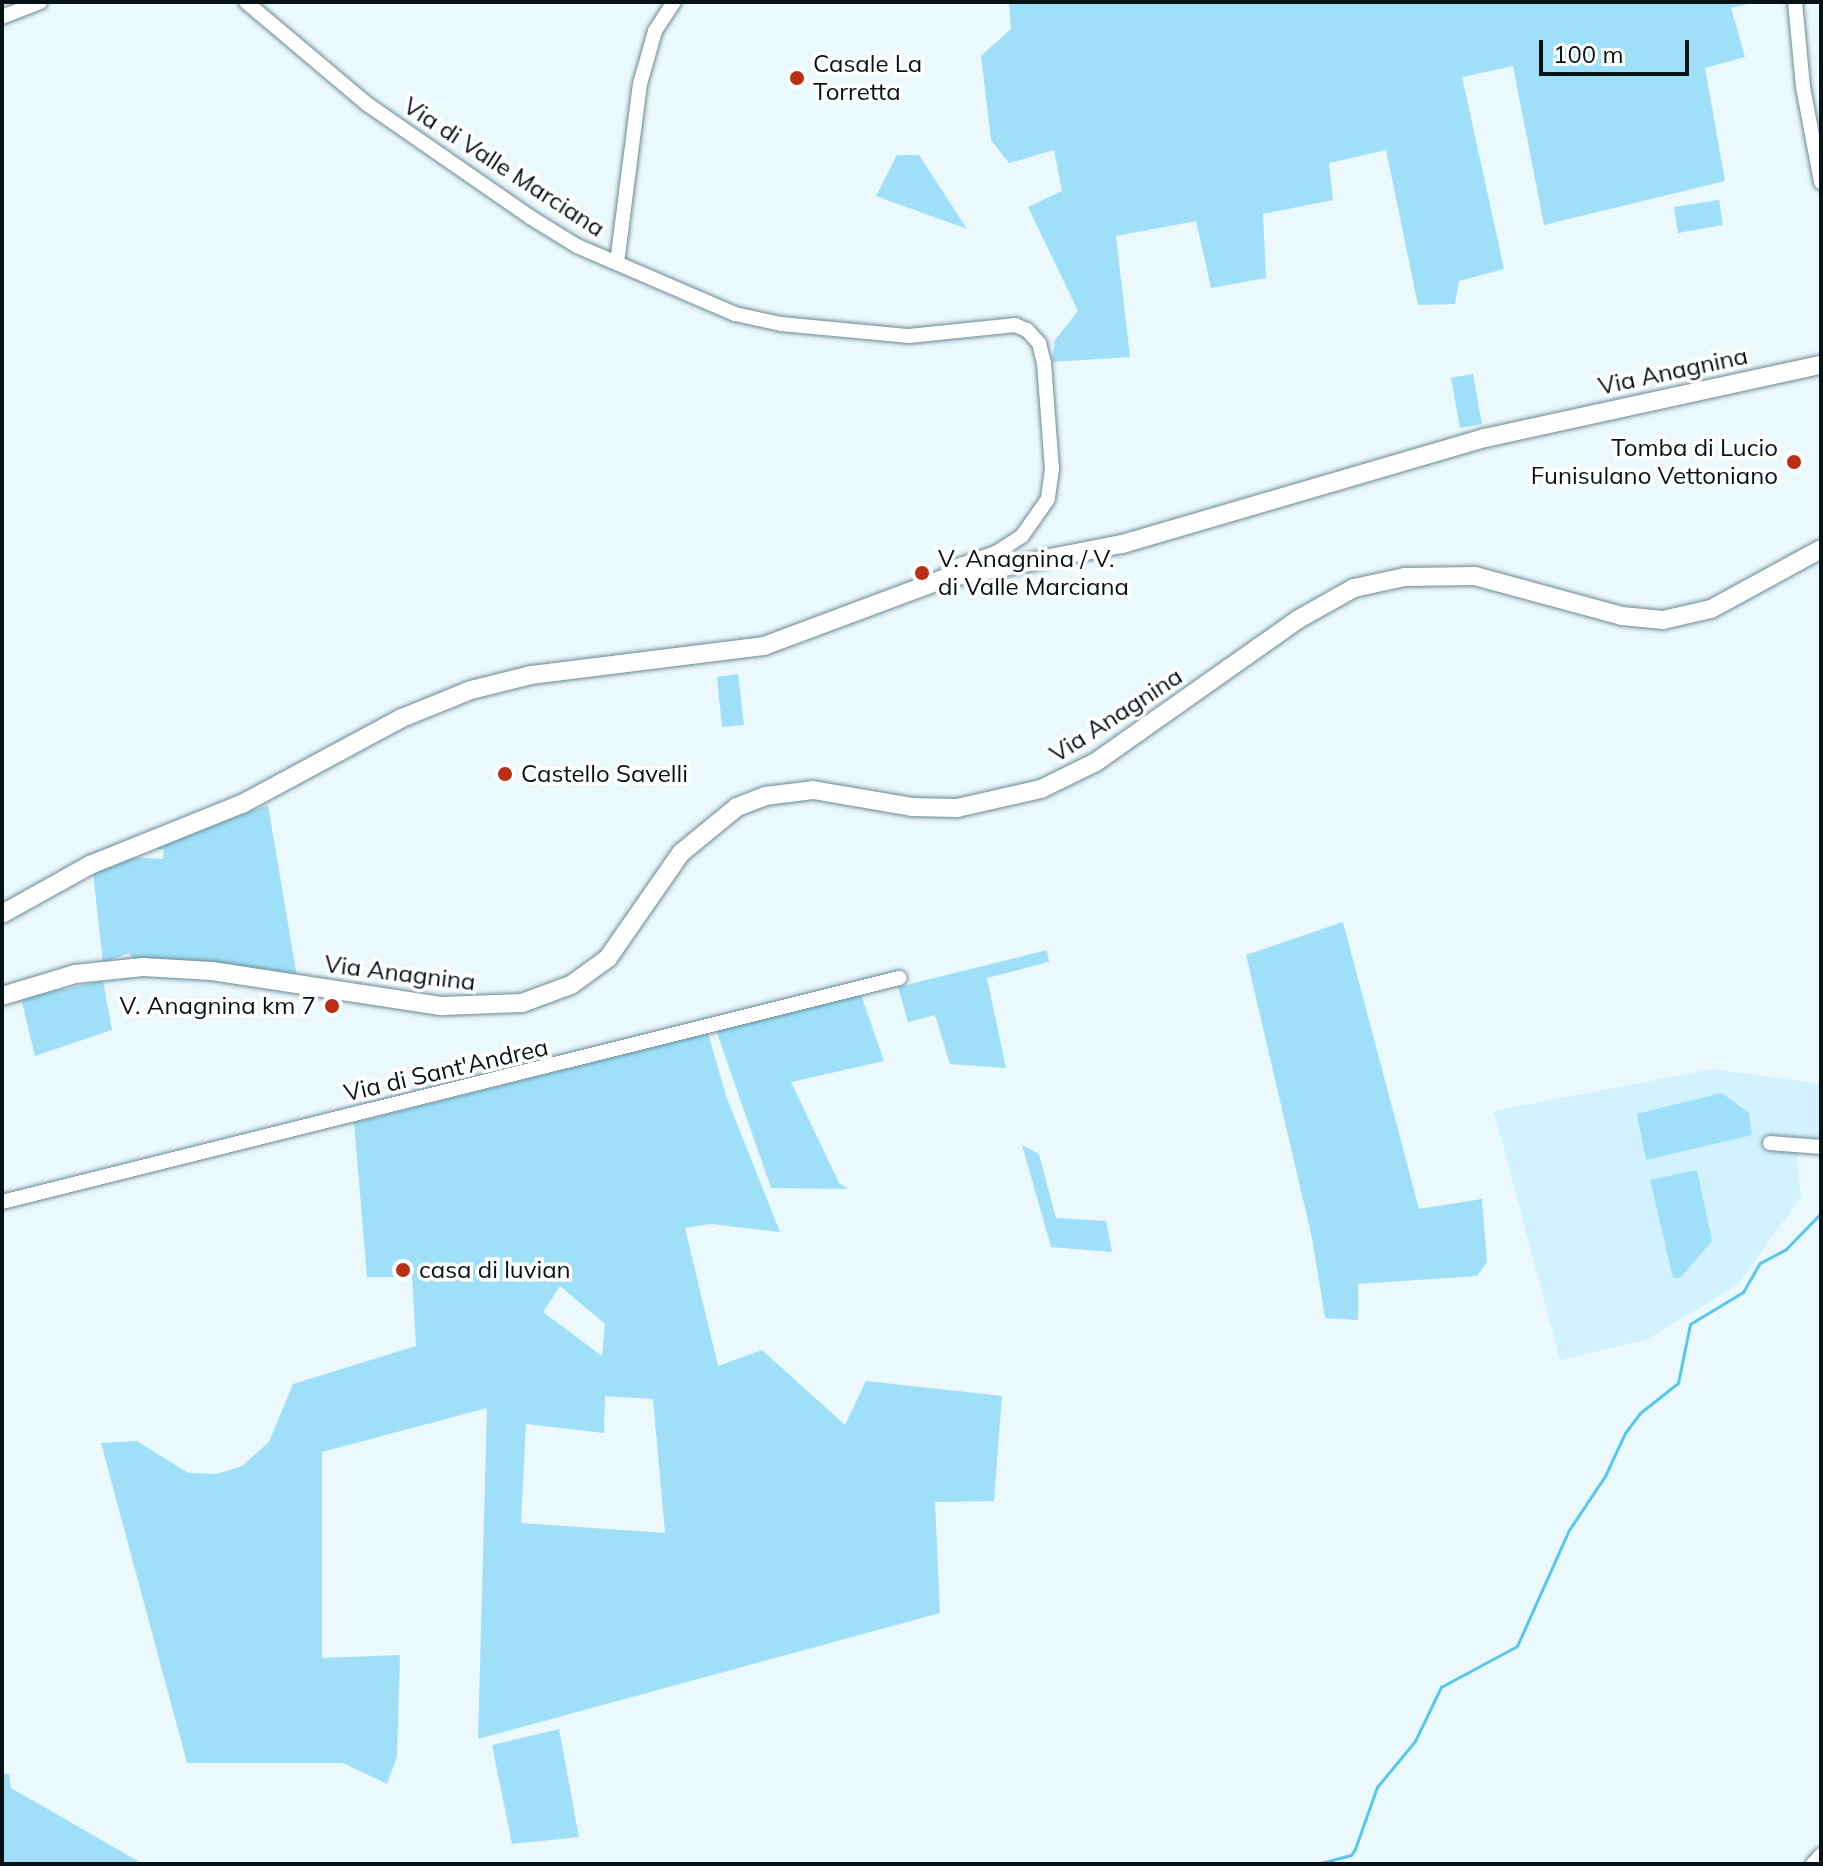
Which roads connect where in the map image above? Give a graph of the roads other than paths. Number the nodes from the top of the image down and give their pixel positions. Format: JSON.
{"nodes":[{"id":1,"x":40,"y":2,"type":"edge"},
{"id":2,"x":246,"y":2,"type":"edge"},
{"id":3,"x":674,"y":2,"type":"edge"},
{"id":4,"x":1795,"y":2,"type":"edge"},
{"id":5,"x":2,"y":17,"type":"edge"},
{"id":6,"x":1821,"y":182,"type":"edge"},
{"id":7,"x":617,"y":263,"type":"junction"},
{"id":8,"x":1818,"y":366,"type":"edge"},
{"id":9,"x":1821,"y":549,"type":"edge"},
{"id":10,"x":943,"y":579,"type":"junction"},
{"id":11,"x":2,"y":914,"type":"edge"},
{"id":12,"x":899,"y":978,"type":"dead end"},
{"id":13,"x":2,"y":996,"type":"edge"},
{"id":14,"x":1770,"y":1143,"type":"dead end"},
{"id":15,"x":1821,"y":1147,"type":"edge"},
{"id":16,"x":2,"y":1202,"type":"edge"},
{"id":17,"x":1821,"y":1855,"type":"edge"},
{"id":18,"x":1813,"y":1864,"type":"edge"}],
"edges":[{"from":1,"to":5,"type":"street"},
{"from":2,"to":7,"type":"street","name":"Via di Valle Marciana"},
{"from":3,"to":7,"type":"street"},
{"from":4,"to":6,"type":"street"},
{"from":7,"to":10,"type":"street","name":"Via di Valle Marciana"},
{"from":8,"to":10,"type":"main road","name":"Via Anagnina"},
{"from":9,"to":13,"type":"main road","name":"Via Anagnina"},
{"from":10,"to":11,"type":"main road","name":"Via Anagnina"},
{"from":12,"to":16,"type":"street","name":"Via di Sant'Andrea"},
{"from":14,"to":15,"type":"street"},
{"from":17,"to":18,"type":"street"}]}
